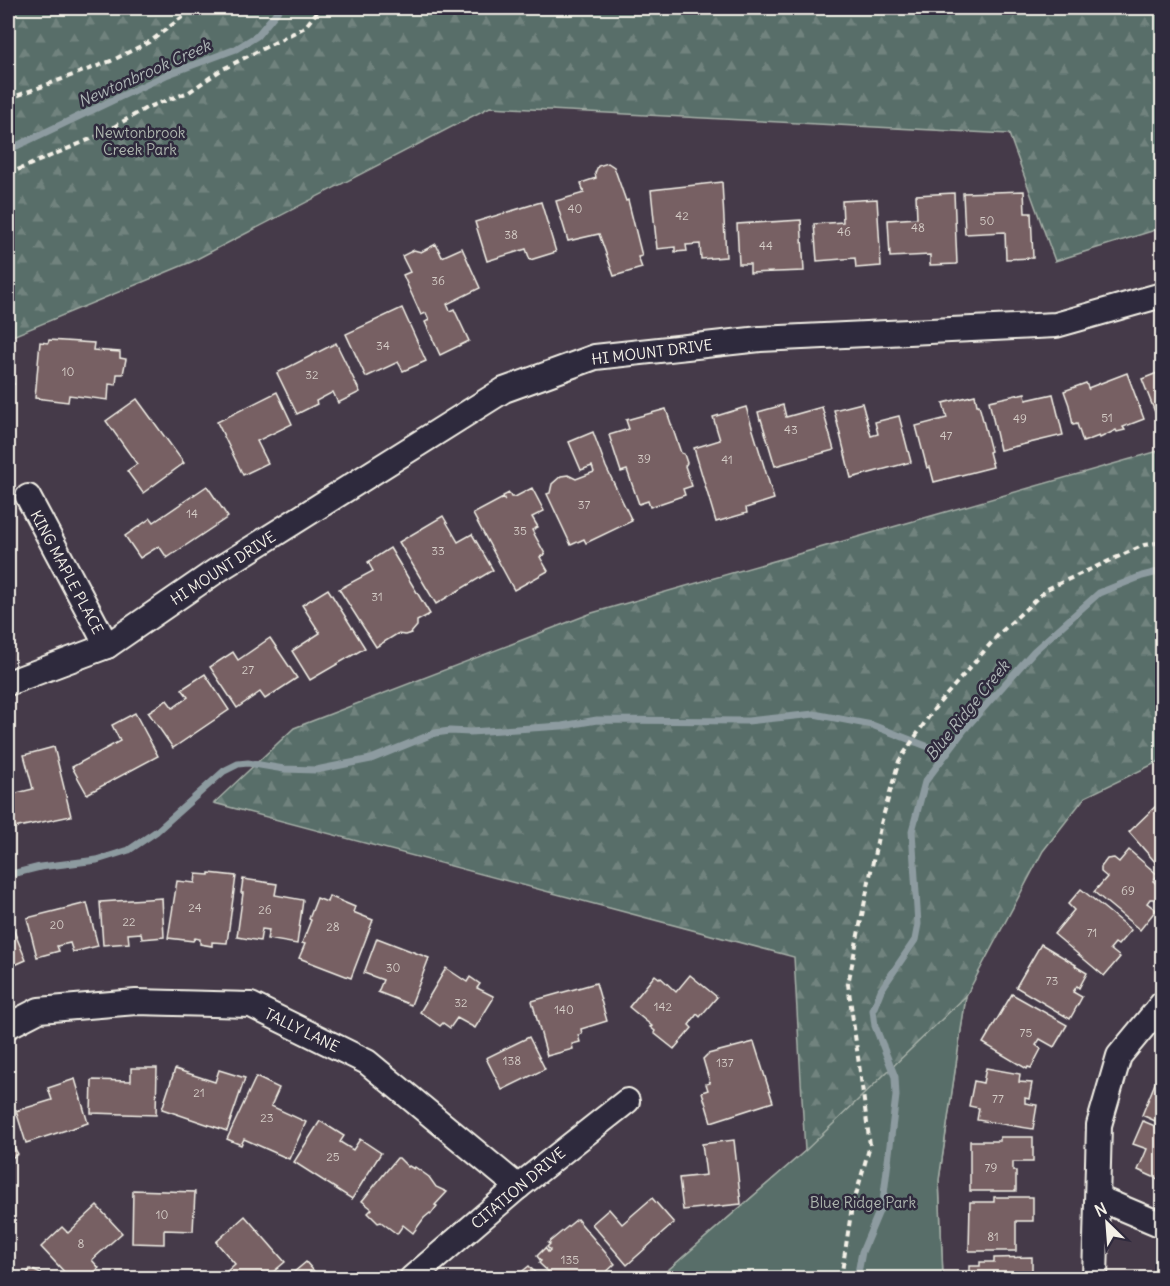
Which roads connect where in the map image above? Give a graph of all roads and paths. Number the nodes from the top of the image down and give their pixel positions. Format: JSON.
{"nodes":[{"id":1,"x":194,"y":8,"type":"edge"},
{"id":2,"x":320,"y":8,"type":"edge"},
{"id":3,"x":8,"y":99,"type":"edge"},
{"id":4,"x":8,"y":174,"type":"edge"},
{"id":5,"x":1162,"y":295,"type":"edge"},
{"id":6,"x":28,"y":497,"type":"dead end"},
{"id":7,"x":1162,"y":542,"type":"edge"},
{"id":8,"x":107,"y":646,"type":"junction"},
{"id":9,"x":8,"y":683,"type":"edge"},
{"id":10,"x":1162,"y":1004,"type":"edge"},
{"id":11,"x":8,"y":1026,"type":"edge"},
{"id":12,"x":627,"y":1101,"type":"dead end"},
{"id":13,"x":518,"y":1186,"type":"junction"},
{"id":14,"x":1098,"y":1198,"type":"junction"},
{"id":15,"x":1162,"y":1225,"type":"edge"},
{"id":16,"x":412,"y":1278,"type":"edge"},
{"id":17,"x":842,"y":1278,"type":"edge"},
{"id":18,"x":1095,"y":1278,"type":"edge"}],
"edges":[{"from":1,"to":3,"type":"path"},
{"from":2,"to":4,"type":"path"},
{"from":5,"to":8,"type":"street","name":"HI MOUNT DRIVE"},
{"from":6,"to":8,"type":"street","name":"KING MAPLE PLACE"},
{"from":7,"to":17,"type":"path"},
{"from":8,"to":9,"type":"street","name":"HI MOUNT DRIVE"},
{"from":10,"to":14,"type":"street"},
{"from":11,"to":13,"type":"street","name":"TALLY LANE"},
{"from":12,"to":13,"type":"street","name":"CITATION DRIVE"},
{"from":13,"to":16,"type":"street","name":"CITATION DRIVE"},
{"from":14,"to":15,"type":"street"},
{"from":14,"to":18,"type":"street"}]}
